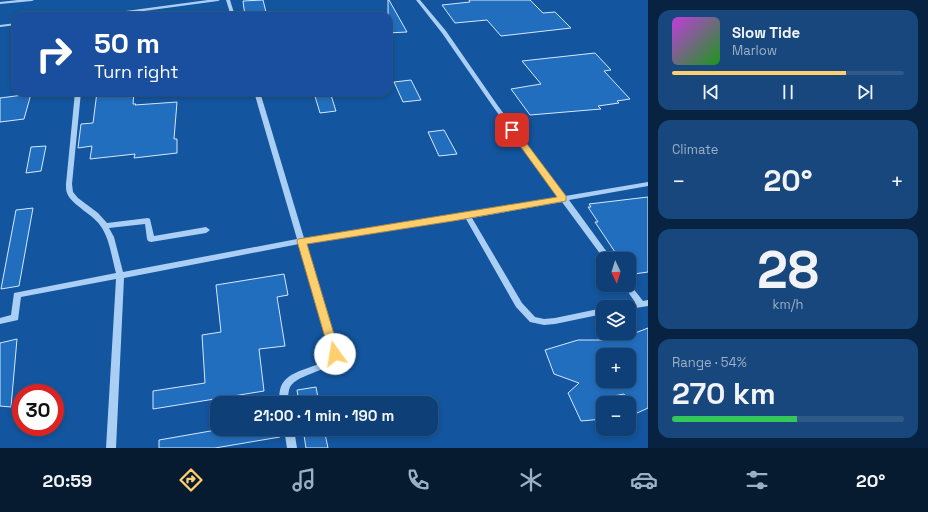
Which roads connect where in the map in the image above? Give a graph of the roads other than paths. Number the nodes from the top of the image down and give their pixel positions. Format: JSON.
{"nodes":[{"id":1,"x":32,"y":0,"type":"edge"},
{"id":2,"x":218,"y":0,"type":"edge"},
{"id":3,"x":228,"y":0,"type":"edge"},
{"id":4,"x":418,"y":0,"type":"edge"},
{"id":5,"x":0,"y":3,"type":"edge"},
{"id":6,"x":126,"y":12,"type":"edge"},
{"id":7,"x":232,"y":12,"type":"edge"},
{"id":8,"x":12,"y":24,"type":"edge"},
{"id":9,"x":0,"y":26,"type":"edge"},
{"id":10,"x":78,"y":96,"type":"edge"},
{"id":11,"x":258,"y":96,"type":"edge"},
{"id":12,"x":648,"y":184,"type":"edge"},
{"id":13,"x":563,"y":198,"type":"junction"},
{"id":14,"x":468,"y":216,"type":"junction"},
{"id":15,"x":105,"y":226,"type":"junction"},
{"id":16,"x":206,"y":230,"type":"dead end"},
{"id":17,"x":301,"y":241,"type":"junction"},
{"id":18,"x":603,"y":252,"type":"edge"},
{"id":19,"x":120,"y":275,"type":"junction"},
{"id":20,"x":635,"y":292,"type":"edge"},
{"id":21,"x":645,"y":303,"type":"edge"},
{"id":22,"x":596,"y":312,"type":"edge"},
{"id":23,"x":0,"y":321,"type":"edge"},
{"id":24,"x":284,"y":396,"type":"edge"},
{"id":25,"x":290,"y":436,"type":"edge"},
{"id":26,"x":110,"y":448,"type":"edge"},
{"id":27,"x":292,"y":448,"type":"edge"}],
"edges":[{"from":1,"to":5,"type":"street"},
{"from":2,"to":6,"type":"street"},
{"from":3,"to":7,"type":"street"},
{"from":4,"to":13,"type":"street"},
{"from":8,"to":9,"type":"street"},
{"from":10,"to":15,"type":"street"},
{"from":11,"to":17,"type":"street"},
{"from":12,"to":13,"type":"street"},
{"from":13,"to":14,"type":"street"},
{"from":13,"to":18,"type":"street"},
{"from":14,"to":17,"type":"street"},
{"from":14,"to":22,"type":"street"},
{"from":15,"to":16,"type":"street"},
{"from":15,"to":19,"type":"street"},
{"from":17,"to":19,"type":"street"},
{"from":17,"to":24,"type":"street"},
{"from":19,"to":23,"type":"street"},
{"from":19,"to":26,"type":"street"},
{"from":20,"to":21,"type":"street"},
{"from":25,"to":27,"type":"street"}]}
